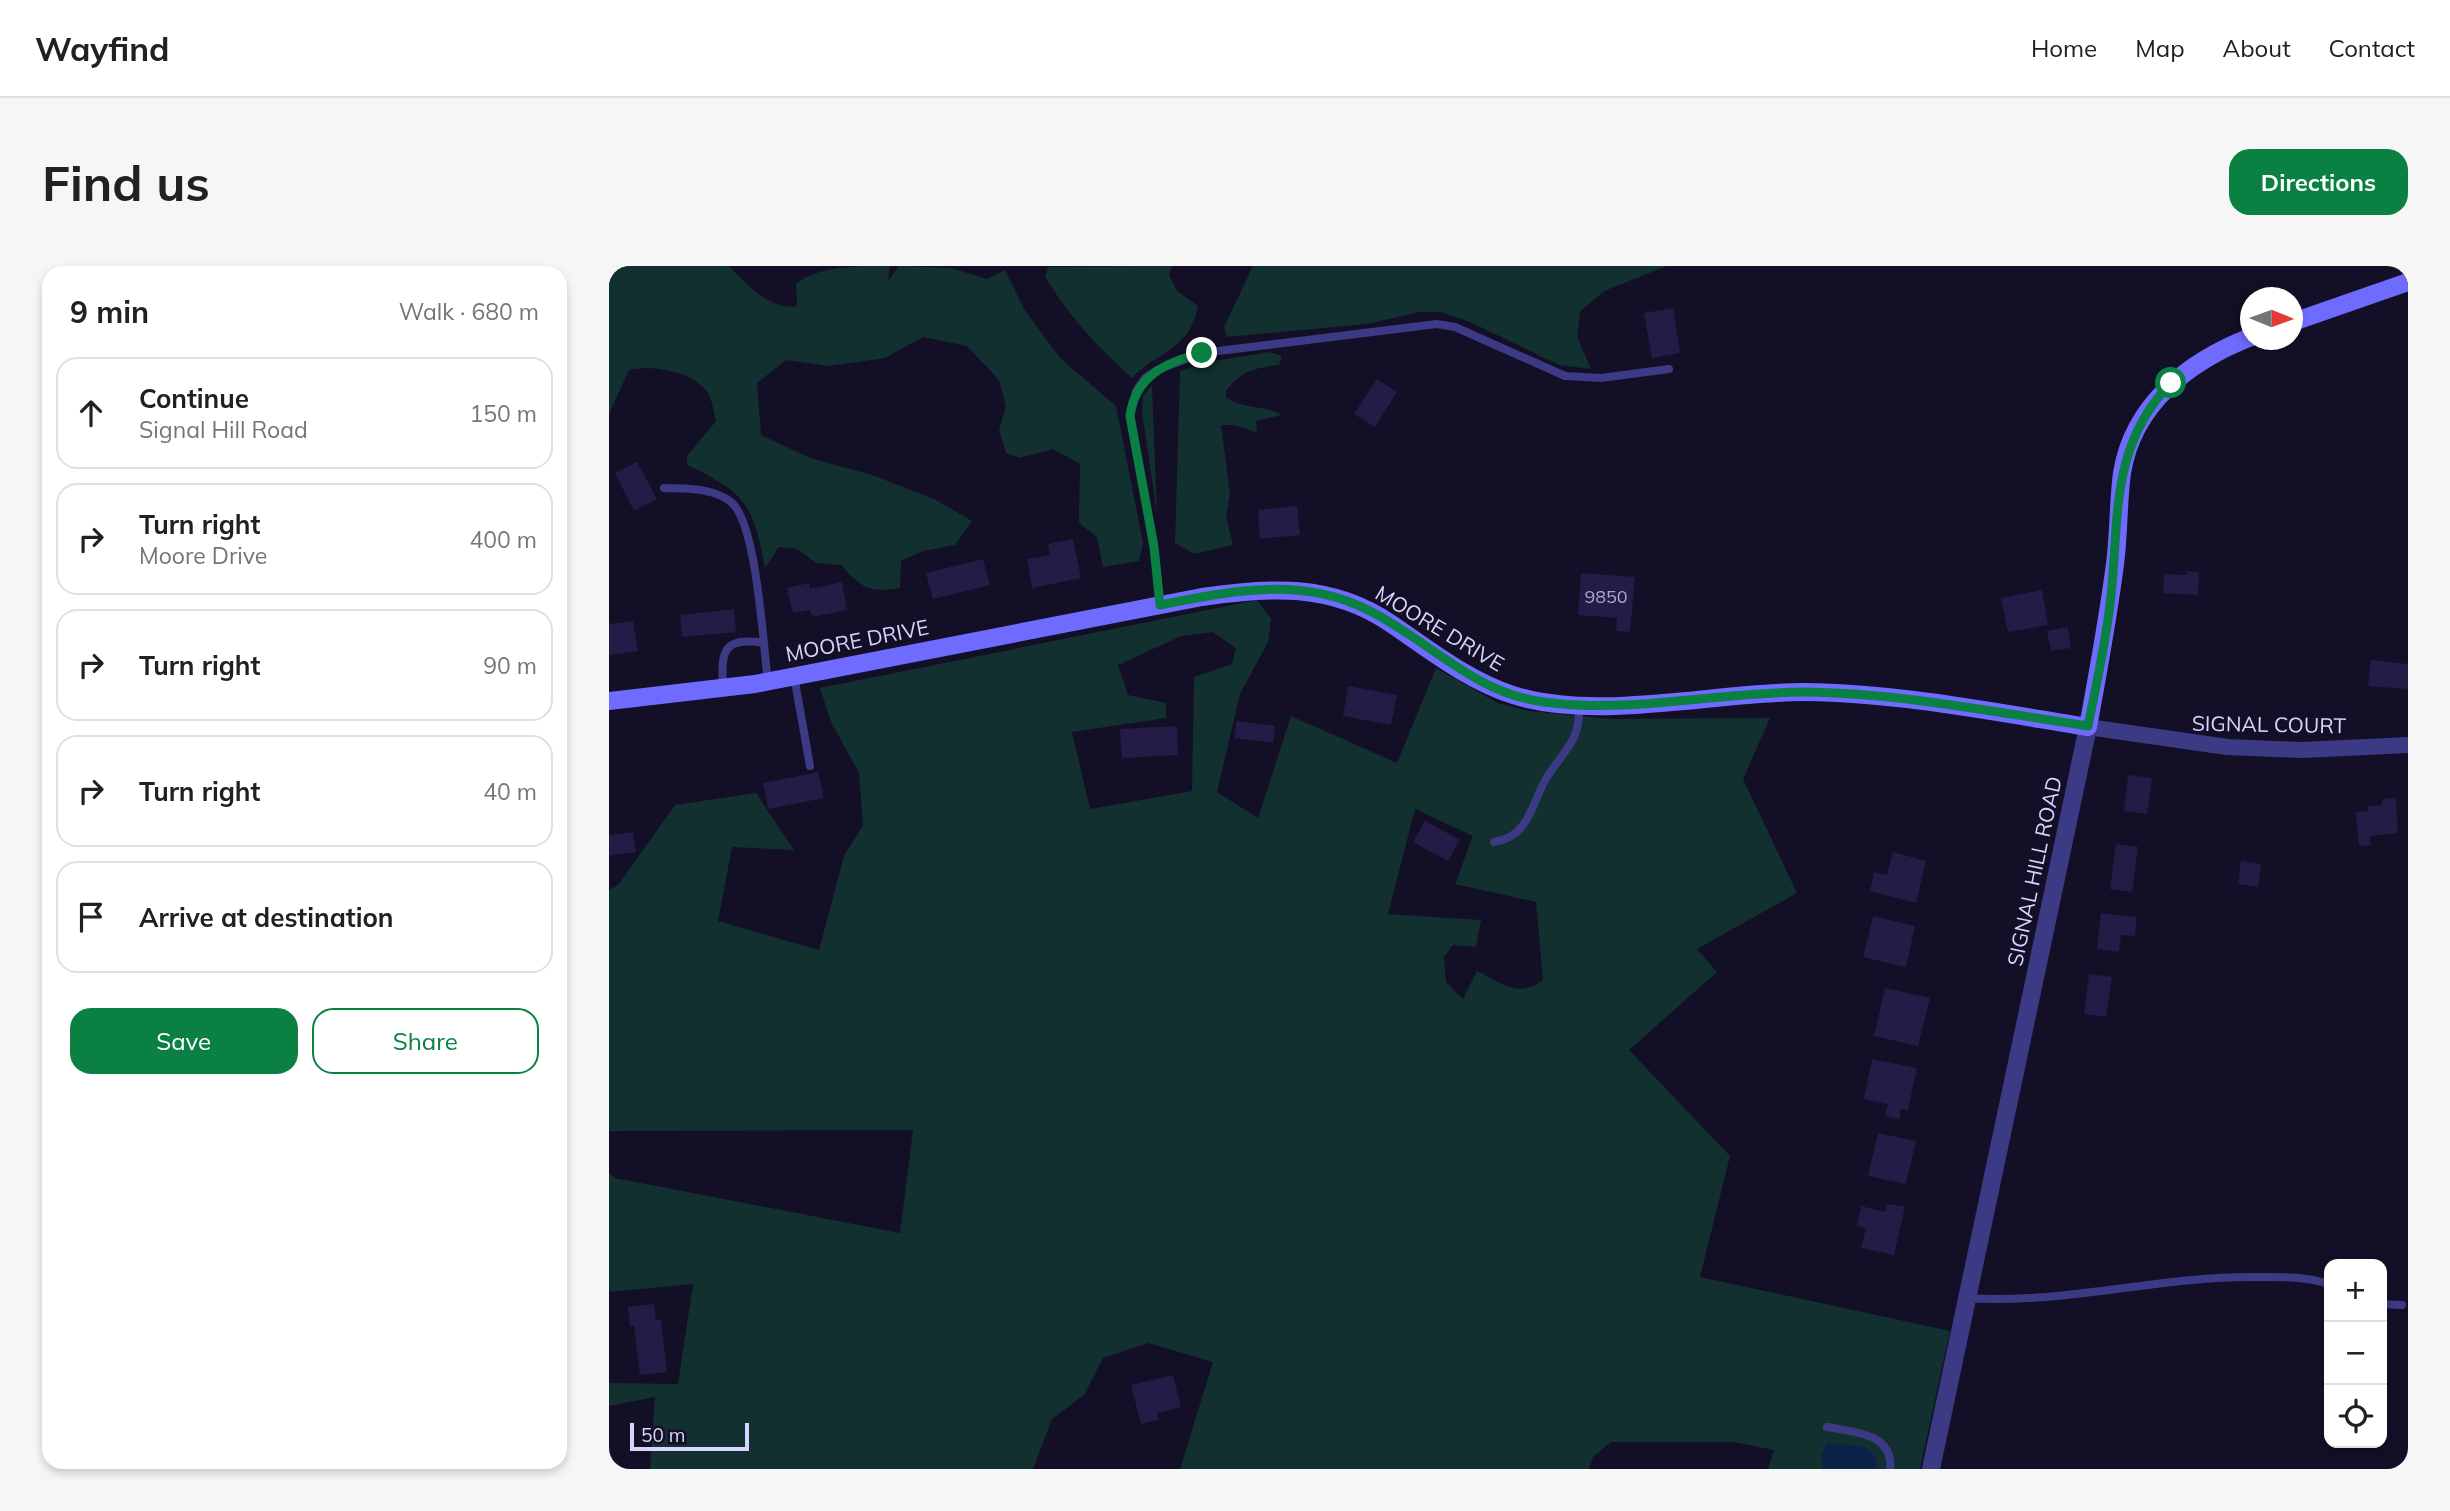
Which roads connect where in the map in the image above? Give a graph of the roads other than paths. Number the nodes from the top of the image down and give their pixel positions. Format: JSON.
{"nodes":[{"id":1,"x":2408,"y":282,"type":"edge"},
{"id":2,"x":2303,"y":319,"type":"edge"},
{"id":3,"x":2240,"y":341,"type":"edge"},
{"id":4,"x":1669,"y":369,"type":"dead end"},
{"id":5,"x":664,"y":488,"type":"dead end"},
{"id":6,"x":1160,"y":605,"type":"junction"},
{"id":7,"x":763,"y":643,"type":"junction"},
{"id":8,"x":794,"y":676,"type":"junction"},
{"id":9,"x":768,"y":682,"type":"junction"},
{"id":10,"x":723,"y":688,"type":"junction"},
{"id":11,"x":609,"y":701,"type":"edge"},
{"id":12,"x":1579,"y":704,"type":"junction"},
{"id":13,"x":2088,"y":726,"type":"junction"},
{"id":14,"x":2408,"y":745,"type":"edge"},
{"id":15,"x":810,"y":766,"type":"dead end"},
{"id":16,"x":1494,"y":842,"type":"dead end"},
{"id":17,"x":2324,"y":1283,"type":"edge"},
{"id":18,"x":1966,"y":1298,"type":"junction"},
{"id":19,"x":2387,"y":1304,"type":"edge"},
{"id":20,"x":2402,"y":1304,"type":"dead end"},
{"id":21,"x":1827,"y":1427,"type":"dead end"},
{"id":22,"x":1890,"y":1469,"type":"edge"},
{"id":23,"x":1931,"y":1469,"type":"edge"}],
"edges":[{"from":1,"to":2,"type":"main road"},
{"from":3,"to":13,"type":"main road","name":"SIGNAL HILL ROAD"},
{"from":4,"to":6,"type":"lane"},
{"from":5,"to":7,"type":"lane"},
{"from":6,"to":8,"type":"main road","name":"MOORE DRIVE"},
{"from":6,"to":12,"type":"main road","name":"MOORE DRIVE"},
{"from":7,"to":9,"type":"lane"},
{"from":7,"to":10,"type":"lane"},
{"from":8,"to":9,"type":"main road","name":"MOORE DRIVE"},
{"from":8,"to":15,"type":"lane"},
{"from":9,"to":10,"type":"main road","name":"MOORE DRIVE"},
{"from":10,"to":11,"type":"main road","name":"MOORE DRIVE"},
{"from":12,"to":13,"type":"main road","name":"MOORE DRIVE"},
{"from":12,"to":16,"type":"lane"},
{"from":13,"to":14,"type":"street","name":"SIGNAL COURT"},
{"from":13,"to":18,"type":"street","name":"SIGNAL HILL ROAD"},
{"from":17,"to":18,"type":"lane"},
{"from":18,"to":23,"type":"street","name":"SIGNAL HILL ROAD"},
{"from":19,"to":20,"type":"lane"},
{"from":21,"to":22,"type":"lane"}]}
